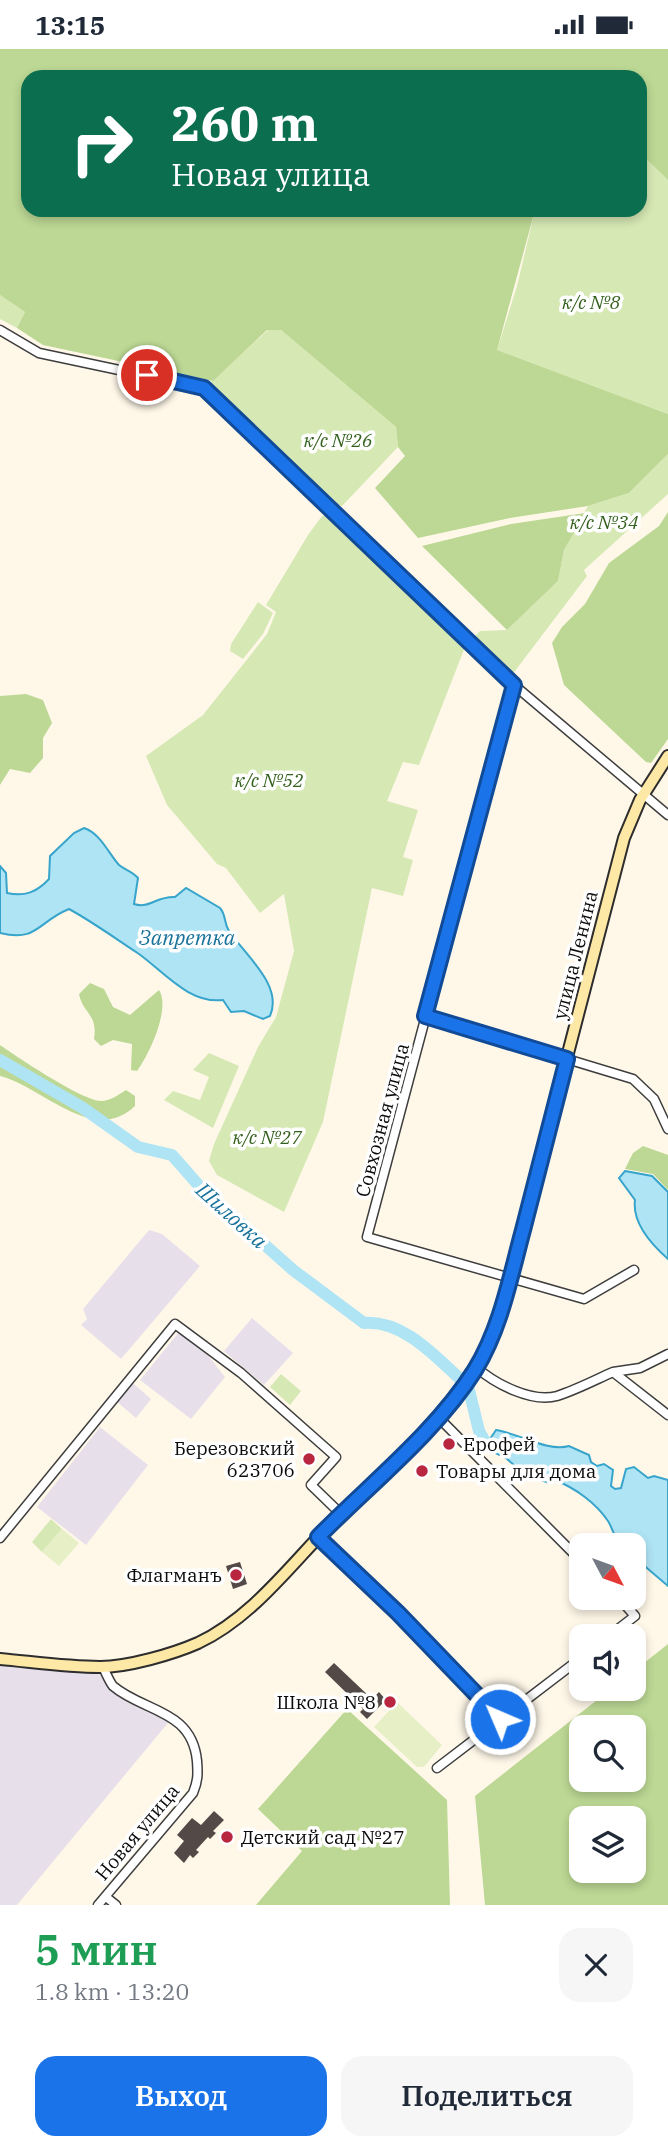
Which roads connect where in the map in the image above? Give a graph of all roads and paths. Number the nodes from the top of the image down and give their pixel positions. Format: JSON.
{"nodes":[{"id":1,"x":0,"y":330,"type":"edge"},
{"id":2,"x":514,"y":685,"type":"junction"},
{"id":3,"x":668,"y":756,"type":"edge"},
{"id":4,"x":643,"y":795,"type":"junction"},
{"id":5,"x":668,"y":814,"type":"edge"},
{"id":6,"x":425,"y":1016,"type":"junction"},
{"id":7,"x":567,"y":1059,"type":"junction"},
{"id":8,"x":668,"y":1129,"type":"edge"},
{"id":9,"x":634,"y":1270,"type":"dead end"},
{"id":10,"x":510,"y":1279,"type":"junction"},
{"id":11,"x":668,"y":1355,"type":"edge"},
{"id":12,"x":475,"y":1370,"type":"junction"},
{"id":13,"x":613,"y":1372,"type":"junction"},
{"id":14,"x":668,"y":1415,"type":"edge"},
{"id":15,"x":437,"y":1416,"type":"junction"},
{"id":16,"x":341,"y":1514,"type":"junction"},
{"id":17,"x":0,"y":1538,"type":"edge"},
{"id":18,"x":321,"y":1540,"type":"junction"},
{"id":19,"x":569,"y":1549,"type":"edge"},
{"id":20,"x":630,"y":1610,"type":"edge"},
{"id":21,"x":625,"y":1624,"type":"edge"},
{"id":22,"x":0,"y":1660,"type":"edge"},
{"id":23,"x":103,"y":1667,"type":"junction"},
{"id":24,"x":569,"y":1667,"type":"edge"},
{"id":25,"x":500,"y":1719,"type":"junction"},
{"id":26,"x":437,"y":1768,"type":"dead end"},
{"id":27,"x":106,"y":1897,"type":"junction"},
{"id":28,"x":99,"y":1905,"type":"edge"},
{"id":29,"x":116,"y":1905,"type":"edge"}],
"edges":[{"from":1,"to":2,"type":"street"},
{"from":2,"to":4,"type":"street"},
{"from":2,"to":6,"type":"street","name":"Совхозная улица"},
{"from":3,"to":4,"type":"street","name":"улица Ленина"},
{"from":4,"to":5,"type":"street"},
{"from":4,"to":7,"type":"street","name":"улица Ленина"},
{"from":6,"to":7,"type":"street"},
{"from":6,"to":10,"type":"street","name":"Совхозная улица"},
{"from":7,"to":8,"type":"street"},
{"from":7,"to":10,"type":"street","name":"улица Ленина"},
{"from":9,"to":10,"type":"street"},
{"from":10,"to":12,"type":"street","name":"улица Ленина"},
{"from":11,"to":13,"type":"street"},
{"from":12,"to":13,"type":"street"},
{"from":12,"to":15,"type":"street","name":"улица Ленина"},
{"from":13,"to":14,"type":"street"},
{"from":15,"to":16,"type":"street"},
{"from":15,"to":19,"type":"street"},
{"from":16,"to":17,"type":"street"},
{"from":16,"to":18,"type":"street"},
{"from":18,"to":23,"type":"street"},
{"from":18,"to":25,"type":"street"},
{"from":20,"to":21,"type":"street"},
{"from":22,"to":23,"type":"street"},
{"from":23,"to":27,"type":"street","name":"Новая улица"},
{"from":24,"to":25,"type":"street"},
{"from":25,"to":26,"type":"street"},
{"from":27,"to":28,"type":"street","name":"Новая улица"},
{"from":27,"to":29,"type":"street"}]}
